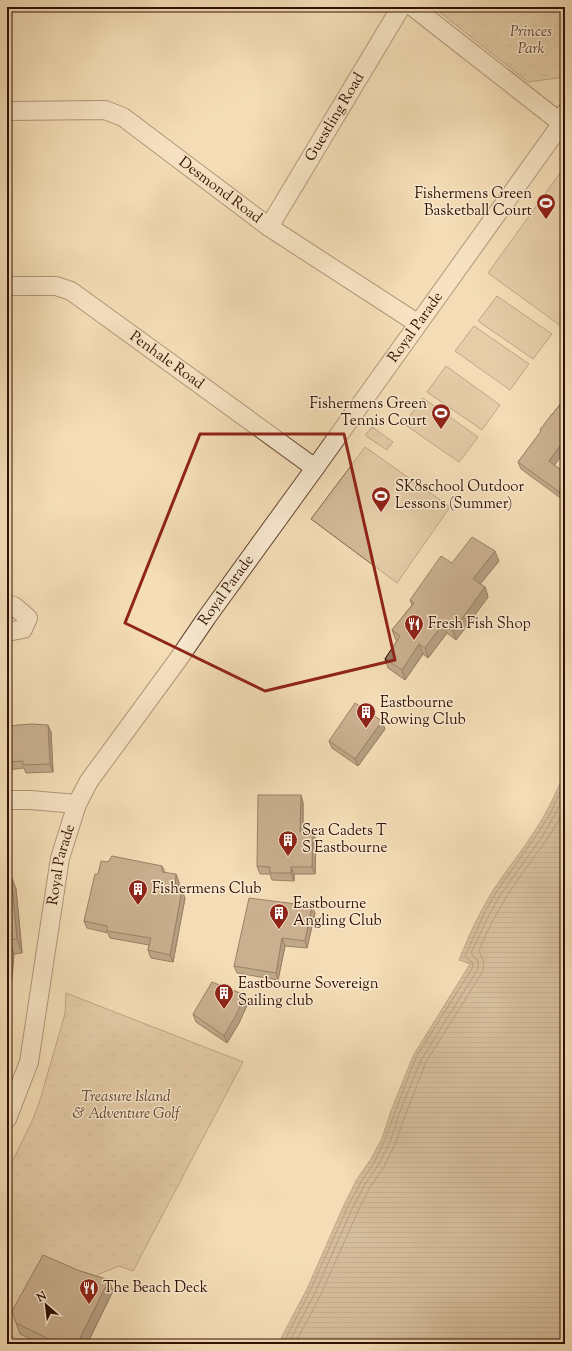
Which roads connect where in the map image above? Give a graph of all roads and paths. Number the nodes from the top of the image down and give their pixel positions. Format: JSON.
{"nodes":[{"id":1,"x":401,"y":7,"type":"edge"},
{"id":2,"x":413,"y":7,"type":"edge"},
{"id":3,"x":7,"y":111,"type":"edge"},
{"id":4,"x":562,"y":117,"type":"edge"},
{"id":5,"x":269,"y":227,"type":"junction"},
{"id":6,"x":7,"y":286,"type":"edge"},
{"id":7,"x":418,"y":323,"type":"junction"},
{"id":8,"x":316,"y":468,"type":"junction"},
{"id":9,"x":7,"y":604,"type":"edge"},
{"id":10,"x":7,"y":632,"type":"edge"},
{"id":11,"x":7,"y":800,"type":"edge"},
{"id":12,"x":77,"y":804,"type":"junction"},
{"id":13,"x":7,"y":1119,"type":"edge"}],
"edges":[{"from":1,"to":5,"type":"street","name":"Guestling Road"},
{"from":2,"to":4,"type":"street"},
{"from":3,"to":5,"type":"street","name":"Desmond Road"},
{"from":4,"to":7,"type":"street","name":"Royal Parade"},
{"from":5,"to":7,"type":"street","name":"Desmond Road"},
{"from":6,"to":8,"type":"street","name":"Penhale Road"},
{"from":7,"to":8,"type":"street","name":"Royal Parade"},
{"from":8,"to":12,"type":"street","name":"Royal Parade"},
{"from":9,"to":10,"type":"street"},
{"from":11,"to":12,"type":"street"},
{"from":12,"to":13,"type":"street","name":"Royal Parade"}]}
